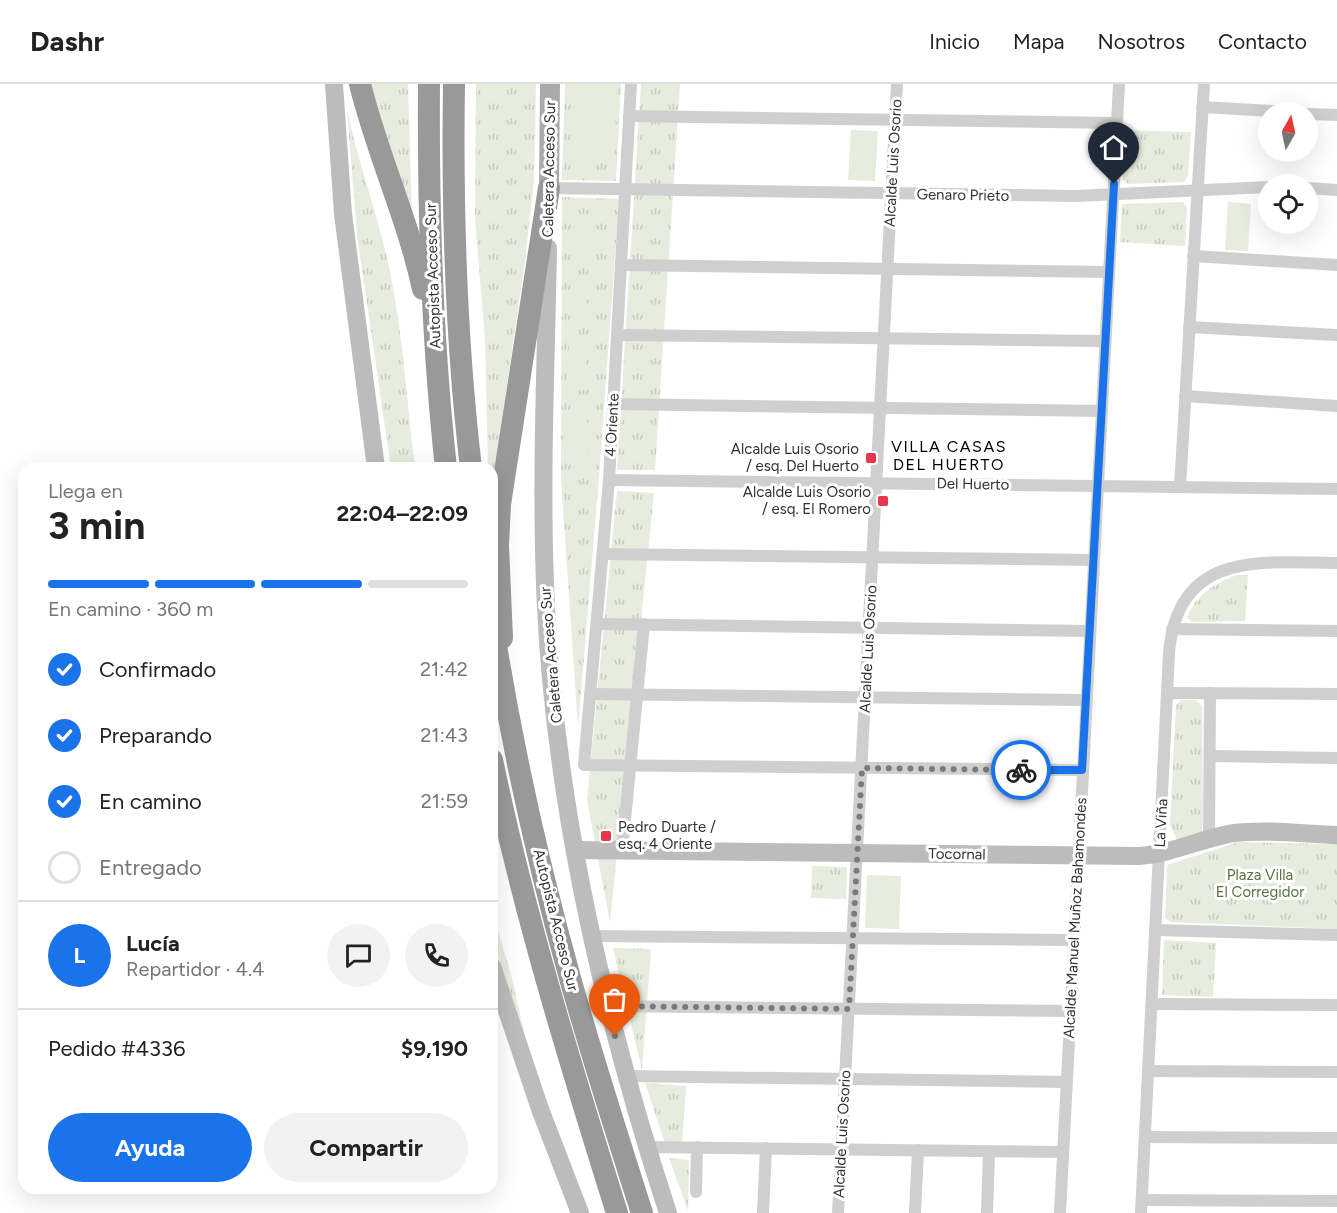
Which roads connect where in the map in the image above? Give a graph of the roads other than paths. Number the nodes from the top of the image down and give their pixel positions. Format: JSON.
{"nodes":[{"id":1,"x":334,"y":84,"type":"edge"},
{"id":2,"x":360,"y":84,"type":"edge"},
{"id":3,"x":429,"y":84,"type":"edge"},
{"id":4,"x":454,"y":84,"type":"edge"},
{"id":5,"x":550,"y":84,"type":"edge"},
{"id":6,"x":631,"y":84,"type":"edge"},
{"id":7,"x":897,"y":84,"type":"edge"},
{"id":8,"x":1119,"y":84,"type":"edge"},
{"id":9,"x":1204,"y":84,"type":"edge"},
{"id":10,"x":1202,"y":108,"type":"junction"},
{"id":11,"x":1258,"y":111,"type":"edge"},
{"id":12,"x":1318,"y":114,"type":"edge"},
{"id":13,"x":1337,"y":115,"type":"edge"},
{"id":14,"x":629,"y":116,"type":"junction"},
{"id":15,"x":896,"y":120,"type":"junction"},
{"id":16,"x":1117,"y":123,"type":"junction"},
{"id":17,"x":1258,"y":187,"type":"edge"},
{"id":18,"x":549,"y":188,"type":"junction"},
{"id":19,"x":1318,"y":189,"type":"edge"},
{"id":20,"x":625,"y":190,"type":"junction"},
{"id":21,"x":1197,"y":190,"type":"junction"},
{"id":22,"x":1337,"y":190,"type":"edge"},
{"id":23,"x":892,"y":194,"type":"junction"},
{"id":24,"x":1113,"y":195,"type":"junction"},
{"id":25,"x":1193,"y":256,"type":"junction"},
{"id":26,"x":621,"y":265,"type":"junction"},
{"id":27,"x":1337,"y":265,"type":"edge"},
{"id":28,"x":888,"y":269,"type":"junction"},
{"id":29,"x":1109,"y":272,"type":"junction"},
{"id":30,"x":1189,"y":327,"type":"junction"},
{"id":31,"x":617,"y":335,"type":"junction"},
{"id":32,"x":1337,"y":336,"type":"edge"},
{"id":33,"x":884,"y":338,"type":"junction"},
{"id":34,"x":1105,"y":341,"type":"junction"},
{"id":35,"x":438,"y":371,"type":"junction"},
{"id":36,"x":1185,"y":396,"type":"junction"},
{"id":37,"x":613,"y":404,"type":"junction"},
{"id":38,"x":1337,"y":406,"type":"edge"},
{"id":39,"x":880,"y":408,"type":"junction"},
{"id":40,"x":1102,"y":411,"type":"junction"},
{"id":41,"x":375,"y":462,"type":"edge"},
{"id":42,"x":446,"y":462,"type":"edge"},
{"id":43,"x":470,"y":462,"type":"edge"},
{"id":44,"x":609,"y":480,"type":"junction"},
{"id":45,"x":876,"y":483,"type":"junction"},
{"id":46,"x":1098,"y":486,"type":"junction"},
{"id":47,"x":1180,"y":487,"type":"junction"},
{"id":48,"x":1337,"y":489,"type":"edge"},
{"id":49,"x":604,"y":554,"type":"junction"},
{"id":50,"x":873,"y":557,"type":"junction"},
{"id":51,"x":1094,"y":560,"type":"junction"},
{"id":52,"x":1337,"y":563,"type":"edge"},
{"id":53,"x":597,"y":624,"type":"junction"},
{"id":54,"x":644,"y":624,"type":"junction"},
{"id":55,"x":869,"y":628,"type":"junction"},
{"id":56,"x":1172,"y":629,"type":"junction"},
{"id":57,"x":1090,"y":631,"type":"junction"},
{"id":58,"x":1337,"y":631,"type":"edge"},
{"id":59,"x":498,"y":655,"type":"edge"},
{"id":60,"x":1167,"y":693,"type":"junction"},
{"id":61,"x":1210,"y":693,"type":"junction"},
{"id":62,"x":591,"y":694,"type":"junction"},
{"id":63,"x":1337,"y":694,"type":"edge"},
{"id":64,"x":637,"y":695,"type":"junction"},
{"id":65,"x":865,"y":698,"type":"junction"},
{"id":66,"x":506,"y":700,"type":"junction"},
{"id":67,"x":1086,"y":700,"type":"junction"},
{"id":68,"x":1210,"y":756,"type":"junction"},
{"id":69,"x":1337,"y":758,"type":"edge"},
{"id":70,"x":630,"y":766,"type":"junction"},
{"id":71,"x":862,"y":768,"type":"junction"},
{"id":72,"x":1082,"y":770,"type":"junction"},
{"id":73,"x":498,"y":787,"type":"edge"},
{"id":74,"x":1337,"y":835,"type":"edge"},
{"id":75,"x":1209,"y":839,"type":"junction"},
{"id":76,"x":575,"y":850,"type":"junction"},
{"id":77,"x":622,"y":851,"type":"junction"},
{"id":78,"x":857,"y":853,"type":"junction"},
{"id":79,"x":1159,"y":854,"type":"junction"},
{"id":80,"x":1078,"y":856,"type":"junction"},
{"id":81,"x":1155,"y":930,"type":"junction"},
{"id":82,"x":1337,"y":935,"type":"edge"},
{"id":83,"x":592,"y":936,"type":"junction"},
{"id":84,"x":852,"y":938,"type":"junction"},
{"id":85,"x":1073,"y":940,"type":"junction"},
{"id":86,"x":498,"y":984,"type":"edge"},
{"id":87,"x":1152,"y":1004,"type":"junction"},
{"id":88,"x":1337,"y":1005,"type":"edge"},
{"id":89,"x":608,"y":1006,"type":"junction"},
{"id":90,"x":849,"y":1009,"type":"junction"},
{"id":91,"x":1070,"y":1011,"type":"junction"},
{"id":92,"x":1149,"y":1071,"type":"junction"},
{"id":93,"x":1337,"y":1072,"type":"edge"},
{"id":94,"x":626,"y":1076,"type":"junction"},
{"id":95,"x":845,"y":1079,"type":"junction"},
{"id":96,"x":1066,"y":1082,"type":"junction"},
{"id":97,"x":1145,"y":1137,"type":"junction"},
{"id":98,"x":1337,"y":1138,"type":"edge"},
{"id":99,"x":646,"y":1147,"type":"junction"},
{"id":100,"x":697,"y":1148,"type":"junction"},
{"id":101,"x":766,"y":1148,"type":"junction"},
{"id":102,"x":842,"y":1149,"type":"junction"},
{"id":103,"x":918,"y":1150,"type":"junction"},
{"id":104,"x":989,"y":1151,"type":"junction"},
{"id":105,"x":1063,"y":1152,"type":"junction"},
{"id":106,"x":696,"y":1192,"type":"dead end"},
{"id":107,"x":1142,"y":1200,"type":"junction"},
{"id":108,"x":1337,"y":1201,"type":"edge"},
{"id":109,"x":580,"y":1213,"type":"edge"},
{"id":110,"x":617,"y":1213,"type":"edge"},
{"id":111,"x":642,"y":1213,"type":"edge"},
{"id":112,"x":668,"y":1213,"type":"edge"},
{"id":113,"x":763,"y":1213,"type":"edge"},
{"id":114,"x":838,"y":1213,"type":"edge"},
{"id":115,"x":915,"y":1213,"type":"edge"},
{"id":116,"x":987,"y":1213,"type":"edge"},
{"id":117,"x":1060,"y":1213,"type":"edge"},
{"id":118,"x":1141,"y":1213,"type":"edge"}],
"edges":[{"from":1,"to":41,"type":"main road"},
{"from":2,"to":35,"type":"highway"},
{"from":3,"to":35,"type":"highway","name":"Autopista Acceso Sur"},
{"from":4,"to":43,"type":"highway","name":"Autopista Acceso Sur"},
{"from":5,"to":18,"type":"main road","name":"Caletera Acceso Sur"},
{"from":6,"to":14,"type":"street","name":"4 Oriente"},
{"from":7,"to":15,"type":"street","name":"Alcalde Luis Osorio"},
{"from":8,"to":16,"type":"street","name":"Alcalde Manuel Muñoz Bahamondes"},
{"from":9,"to":10,"type":"street"},
{"from":10,"to":11,"type":"street"},
{"from":10,"to":21,"type":"street"},
{"from":12,"to":13,"type":"street"},
{"from":14,"to":15,"type":"street"},
{"from":14,"to":20,"type":"street","name":"4 Oriente"},
{"from":15,"to":16,"type":"street"},
{"from":15,"to":23,"type":"street","name":"Alcalde Luis Osorio"},
{"from":16,"to":24,"type":"street","name":"Alcalde Manuel Muñoz Bahamondes"},
{"from":17,"to":21,"type":"street","name":"Genaro Prieto"},
{"from":18,"to":20,"type":"street","name":"Genaro Prieto"},
{"from":18,"to":66,"type":"highway"},
{"from":18,"to":76,"type":"main road","name":"Caletera Acceso Sur"},
{"from":19,"to":22,"type":"street"},
{"from":20,"to":23,"type":"street","name":"Genaro Prieto"},
{"from":20,"to":26,"type":"street","name":"4 Oriente"},
{"from":21,"to":24,"type":"street","name":"Genaro Prieto"},
{"from":21,"to":25,"type":"street"},
{"from":23,"to":24,"type":"street","name":"Genaro Prieto"},
{"from":23,"to":28,"type":"street","name":"Alcalde Luis Osorio"},
{"from":24,"to":29,"type":"street","name":"Alcalde Manuel Muñoz Bahamondes"},
{"from":25,"to":27,"type":"street"},
{"from":25,"to":30,"type":"street"},
{"from":26,"to":28,"type":"street"},
{"from":26,"to":31,"type":"street","name":"4 Oriente"},
{"from":28,"to":29,"type":"street"},
{"from":28,"to":33,"type":"street","name":"Alcalde Luis Osorio"},
{"from":29,"to":34,"type":"street","name":"Alcalde Manuel Muñoz Bahamondes"},
{"from":30,"to":32,"type":"street"},
{"from":30,"to":36,"type":"street"},
{"from":31,"to":33,"type":"street"},
{"from":31,"to":37,"type":"street","name":"4 Oriente"},
{"from":33,"to":34,"type":"street"},
{"from":33,"to":39,"type":"street","name":"Alcalde Luis Osorio"},
{"from":34,"to":40,"type":"street","name":"Alcalde Manuel Muñoz Bahamondes"},
{"from":35,"to":42,"type":"highway","name":"Autopista Acceso Sur"},
{"from":36,"to":38,"type":"street"},
{"from":36,"to":47,"type":"street"},
{"from":37,"to":39,"type":"street"},
{"from":37,"to":44,"type":"street","name":"4 Oriente"},
{"from":39,"to":40,"type":"street"},
{"from":39,"to":45,"type":"street","name":"Alcalde Luis Osorio"},
{"from":40,"to":46,"type":"street","name":"Alcalde Manuel Muñoz Bahamondes"},
{"from":44,"to":45,"type":"street","name":"Del Huerto"},
{"from":44,"to":49,"type":"street","name":"4 Oriente"},
{"from":45,"to":46,"type":"street","name":"Del Huerto"},
{"from":45,"to":50,"type":"street","name":"Alcalde Luis Osorio"},
{"from":46,"to":47,"type":"street","name":"Del Huerto"},
{"from":46,"to":51,"type":"street","name":"Alcalde Manuel Muñoz Bahamondes"},
{"from":47,"to":48,"type":"street","name":"Del Huerto"},
{"from":49,"to":50,"type":"street"},
{"from":49,"to":53,"type":"street","name":"4 Oriente"},
{"from":50,"to":51,"type":"street"},
{"from":50,"to":55,"type":"street","name":"Alcalde Luis Osorio"},
{"from":51,"to":57,"type":"street","name":"Alcalde Manuel Muñoz Bahamondes"},
{"from":52,"to":56,"type":"street","name":"La Viña"},
{"from":53,"to":54,"type":"street"},
{"from":53,"to":62,"type":"street","name":"4 Oriente"},
{"from":54,"to":55,"type":"street"},
{"from":54,"to":64,"type":"street"},
{"from":55,"to":57,"type":"street"},
{"from":55,"to":65,"type":"street","name":"Alcalde Luis Osorio"},
{"from":56,"to":58,"type":"street"},
{"from":56,"to":60,"type":"street","name":"La Viña"},
{"from":57,"to":67,"type":"street","name":"Alcalde Manuel Muñoz Bahamondes"},
{"from":59,"to":66,"type":"highway","name":"Autopista Acceso Sur"},
{"from":60,"to":61,"type":"street"},
{"from":60,"to":79,"type":"street","name":"La Viña"},
{"from":61,"to":63,"type":"street"},
{"from":61,"to":68,"type":"street"},
{"from":62,"to":64,"type":"street"},
{"from":62,"to":70,"type":"street","name":"4 Oriente"},
{"from":64,"to":65,"type":"street"},
{"from":64,"to":70,"type":"street"},
{"from":65,"to":67,"type":"street"},
{"from":65,"to":71,"type":"street","name":"Alcalde Luis Osorio"},
{"from":66,"to":111,"type":"highway","name":"Autopista Acceso Sur"},
{"from":67,"to":72,"type":"street","name":"Alcalde Manuel Muñoz Bahamondes"},
{"from":68,"to":69,"type":"street"},
{"from":68,"to":75,"type":"street"},
{"from":70,"to":71,"type":"street"},
{"from":70,"to":77,"type":"street"},
{"from":71,"to":72,"type":"street"},
{"from":71,"to":78,"type":"street","name":"Alcalde Luis Osorio"},
{"from":72,"to":80,"type":"street","name":"Alcalde Manuel Muñoz Bahamondes"},
{"from":73,"to":110,"type":"highway","name":"Autopista Acceso Sur"},
{"from":74,"to":75,"type":"main road","name":"Tocornal"},
{"from":75,"to":79,"type":"main road","name":"Tocornal"},
{"from":76,"to":77,"type":"main road","name":"Tocornal"},
{"from":76,"to":83,"type":"main road","name":"Caletera Acceso Sur"},
{"from":77,"to":78,"type":"main road","name":"Tocornal"},
{"from":78,"to":80,"type":"main road","name":"Tocornal"},
{"from":78,"to":84,"type":"street","name":"Alcalde Luis Osorio"},
{"from":79,"to":80,"type":"main road","name":"Tocornal"},
{"from":79,"to":81,"type":"street","name":"La Viña"},
{"from":80,"to":85,"type":"street","name":"Alcalde Manuel Muñoz Bahamondes"},
{"from":81,"to":82,"type":"street"},
{"from":81,"to":87,"type":"street","name":"La Viña"},
{"from":83,"to":84,"type":"street"},
{"from":83,"to":89,"type":"main road","name":"Caletera Acceso Sur"},
{"from":84,"to":85,"type":"street"},
{"from":84,"to":90,"type":"street","name":"Alcalde Luis Osorio"},
{"from":85,"to":91,"type":"street","name":"Alcalde Manuel Muñoz Bahamondes"},
{"from":86,"to":109,"type":"main road"},
{"from":87,"to":88,"type":"street"},
{"from":87,"to":92,"type":"street","name":"La Viña"},
{"from":89,"to":90,"type":"street"},
{"from":89,"to":94,"type":"main road","name":"Caletera Acceso Sur"},
{"from":90,"to":91,"type":"street"},
{"from":90,"to":95,"type":"street","name":"Alcalde Luis Osorio"},
{"from":91,"to":96,"type":"street","name":"Alcalde Manuel Muñoz Bahamondes"},
{"from":92,"to":93,"type":"street"},
{"from":92,"to":97,"type":"street","name":"La Viña"},
{"from":94,"to":95,"type":"street"},
{"from":94,"to":99,"type":"main road","name":"Caletera Acceso Sur"},
{"from":95,"to":96,"type":"street"},
{"from":95,"to":102,"type":"street","name":"Alcalde Luis Osorio"},
{"from":96,"to":105,"type":"street","name":"Alcalde Manuel Muñoz Bahamondes"},
{"from":97,"to":98,"type":"street"},
{"from":97,"to":107,"type":"street","name":"La Viña"},
{"from":99,"to":100,"type":"street"},
{"from":99,"to":112,"type":"main road","name":"Caletera Acceso Sur"},
{"from":100,"to":101,"type":"street"},
{"from":100,"to":106,"type":"street"},
{"from":101,"to":102,"type":"street"},
{"from":101,"to":113,"type":"street"},
{"from":102,"to":103,"type":"street"},
{"from":102,"to":114,"type":"street","name":"Alcalde Luis Osorio"},
{"from":103,"to":104,"type":"street"},
{"from":103,"to":115,"type":"street"},
{"from":104,"to":105,"type":"street"},
{"from":104,"to":116,"type":"street"},
{"from":105,"to":117,"type":"street","name":"Alcalde Manuel Muñoz Bahamondes"},
{"from":107,"to":108,"type":"street"},
{"from":107,"to":118,"type":"street","name":"La Viña"}]}
